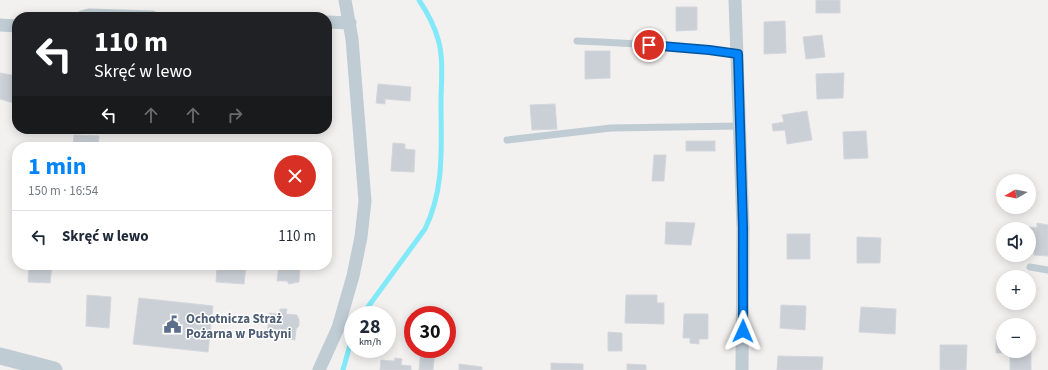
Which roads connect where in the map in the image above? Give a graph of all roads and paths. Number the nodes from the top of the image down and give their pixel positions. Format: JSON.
{"nodes":[{"id":1,"x":346,"y":0,"type":"edge"},
{"id":2,"x":735,"y":0,"type":"edge"},
{"id":3,"x":332,"y":22,"type":"edge"},
{"id":4,"x":350,"y":23,"type":"junction"},
{"id":5,"x":0,"y":25,"type":"edge"},
{"id":6,"x":12,"y":26,"type":"edge"},
{"id":7,"x":577,"y":41,"type":"dead end"},
{"id":8,"x":738,"y":54,"type":"junction"},
{"id":9,"x":740,"y":126,"type":"junction"},
{"id":10,"x":507,"y":140,"type":"dead end"},
{"id":11,"x":1030,"y":267,"type":"dead end"},
{"id":12,"x":1048,"y":270,"type":"edge"},
{"id":13,"x":0,"y":356,"type":"edge"},
{"id":14,"x":54,"y":370,"type":"edge"},
{"id":15,"x":319,"y":370,"type":"edge"},
{"id":16,"x":742,"y":370,"type":"edge"}],
"edges":[{"from":1,"to":4,"type":"street"},
{"from":2,"to":8,"type":"street"},
{"from":3,"to":4,"type":"street"},
{"from":4,"to":15,"type":"street"},
{"from":5,"to":6,"type":"street"},
{"from":7,"to":8,"type":"lane"},
{"from":8,"to":9,"type":"street"},
{"from":9,"to":10,"type":"lane"},
{"from":9,"to":16,"type":"street"},
{"from":11,"to":12,"type":"lane"},
{"from":13,"to":14,"type":"street"}]}
